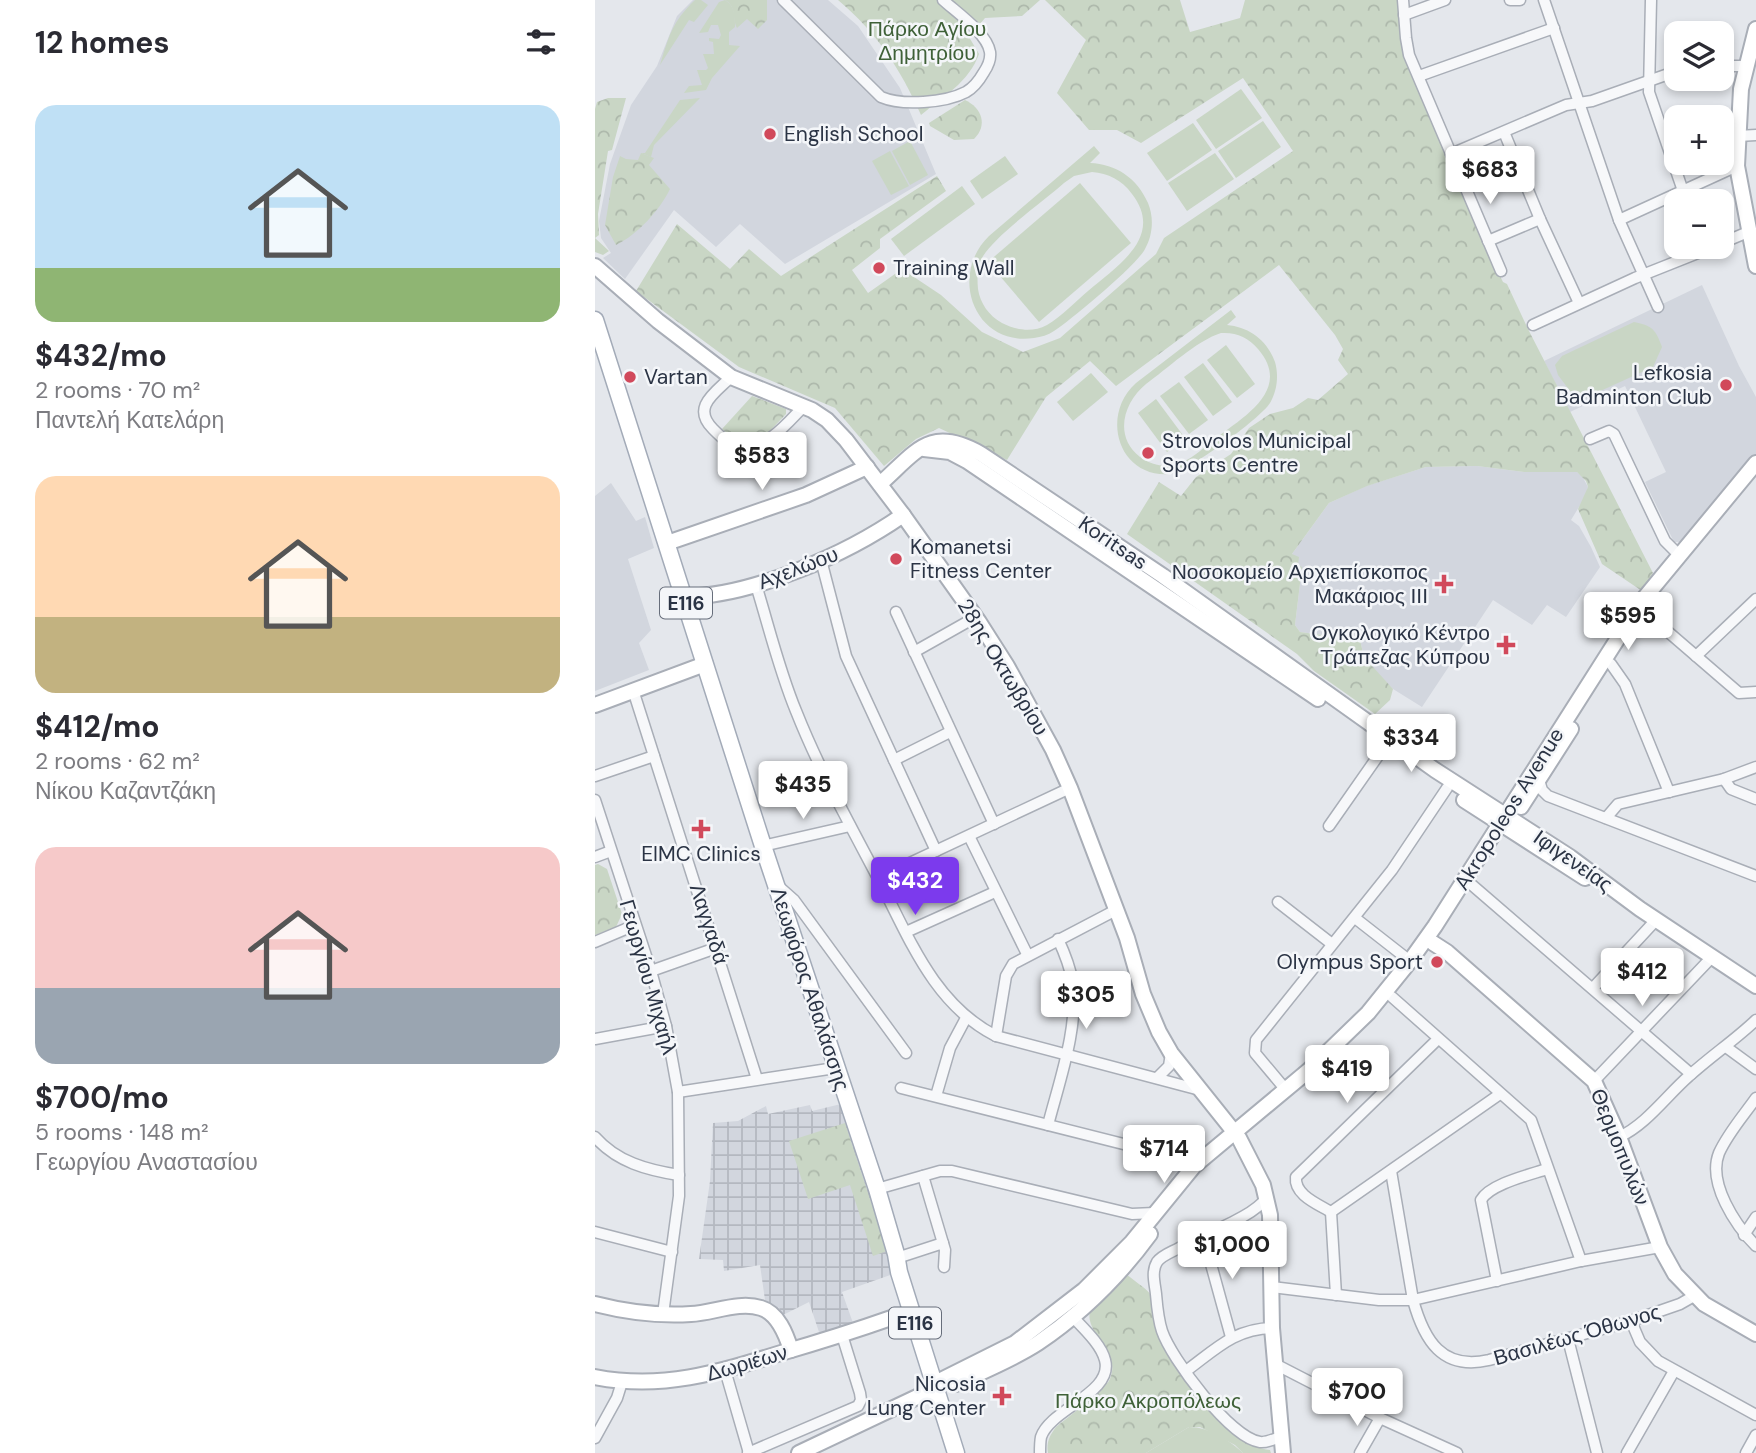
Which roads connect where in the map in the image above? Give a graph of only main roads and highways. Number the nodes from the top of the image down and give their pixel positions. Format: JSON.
{"nodes":[{"id":1,"x":595,"y":320,"type":"edge"},
{"id":2,"x":599,"y":349,"type":"edge"},
{"id":3,"x":897,"y":1258,"type":"junction"},
{"id":4,"x":940,"y":1386,"type":"junction"},
{"id":5,"x":956,"y":1453,"type":"edge"},
{"id":6,"x":965,"y":1453,"type":"edge"}],
"edges":[{"from":1,"to":2,"type":"main road","name":"Λεωφόρος Αθαλάσσης","number":"E116"},
{"from":2,"to":3,"type":"main road","name":"Λεωφόρος Αθαλάσσης","number":"E116"},
{"from":3,"to":4,"type":"main road","name":"Λεωφόρος Αθαλάσσης","number":"E116"},
{"from":3,"to":4,"type":"main road","name":"Λεωφόρος Αθαλάσσης","number":"E116"},
{"from":4,"to":5,"type":"main road","name":"Λεωφόρος Αθαλάσσης","number":"E116"},
{"from":4,"to":6,"type":"main road","name":"Λεωφόρος Αθαλάσσης","number":"E116"}]}
